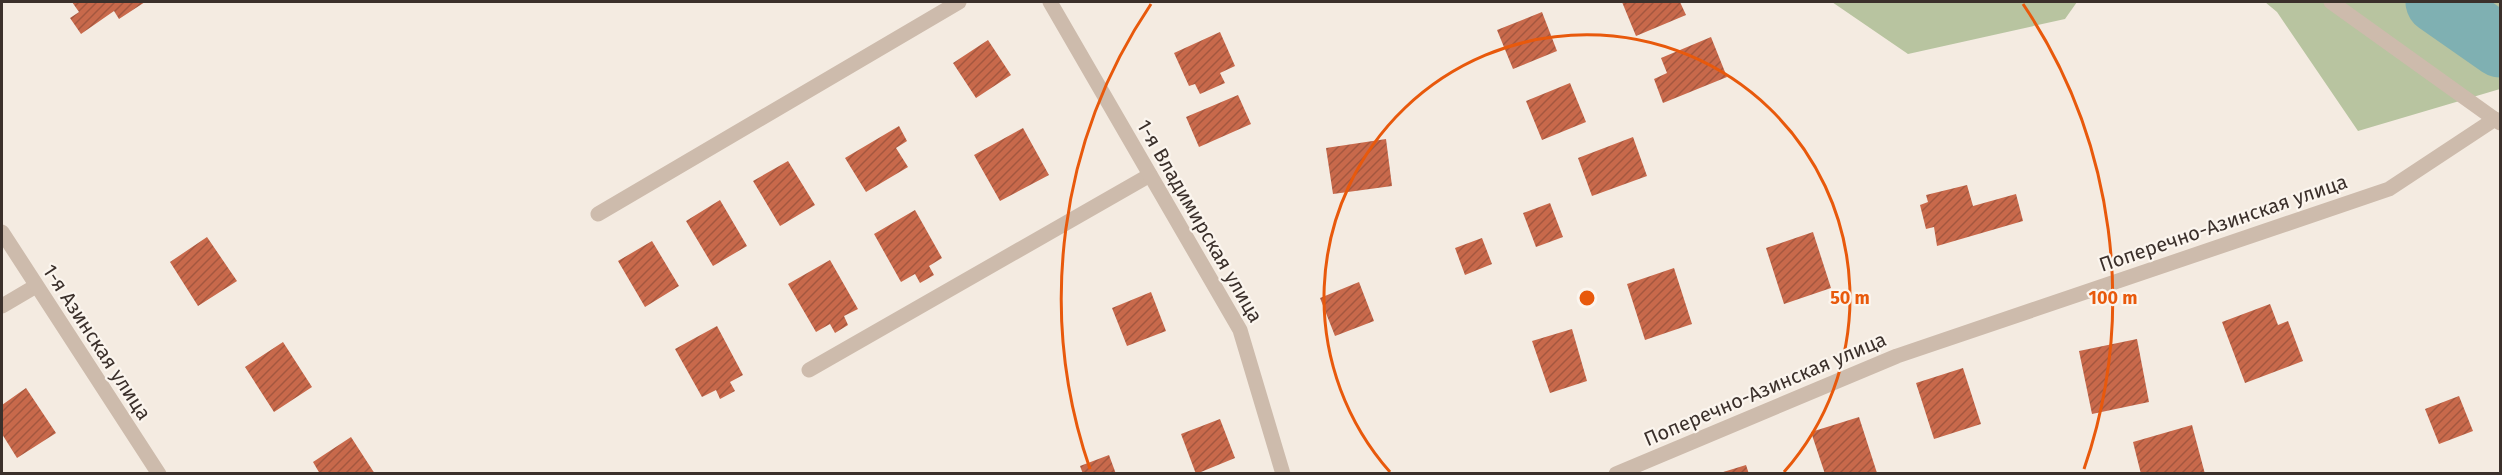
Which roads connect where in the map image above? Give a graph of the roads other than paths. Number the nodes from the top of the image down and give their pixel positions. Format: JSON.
{"nodes":[{"id":1,"x":959,"y":2,"type":"edge"},
{"id":2,"x":1050,"y":2,"type":"edge"},
{"id":3,"x":2331,"y":2,"type":"edge"},
{"id":4,"x":2498,"y":121,"type":"edge"},
{"id":5,"x":1150,"y":175,"type":"junction"},
{"id":6,"x":598,"y":214,"type":"dead end"},
{"id":7,"x":2,"y":232,"type":"edge"},
{"id":8,"x":36,"y":286,"type":"junction"},
{"id":9,"x":2,"y":306,"type":"edge"},
{"id":10,"x":809,"y":370,"type":"dead end"},
{"id":11,"x":159,"y":474,"type":"edge"},
{"id":12,"x":1283,"y":474,"type":"edge"},
{"id":13,"x":1616,"y":474,"type":"edge"}],
"edges":[{"from":1,"to":6,"type":"street"},
{"from":2,"to":5,"type":"street","name":"1-я Владимирская улица"},
{"from":3,"to":4,"type":"street"},
{"from":4,"to":13,"type":"street","name":"Поперечно-Азинская улица"},
{"from":5,"to":10,"type":"street"},
{"from":5,"to":12,"type":"street","name":"1-я Владимирская улица"},
{"from":7,"to":8,"type":"street","name":"1-я Азинская улица"},
{"from":8,"to":9,"type":"street"},
{"from":8,"to":11,"type":"street","name":"1-я Азинская улица"}]}
